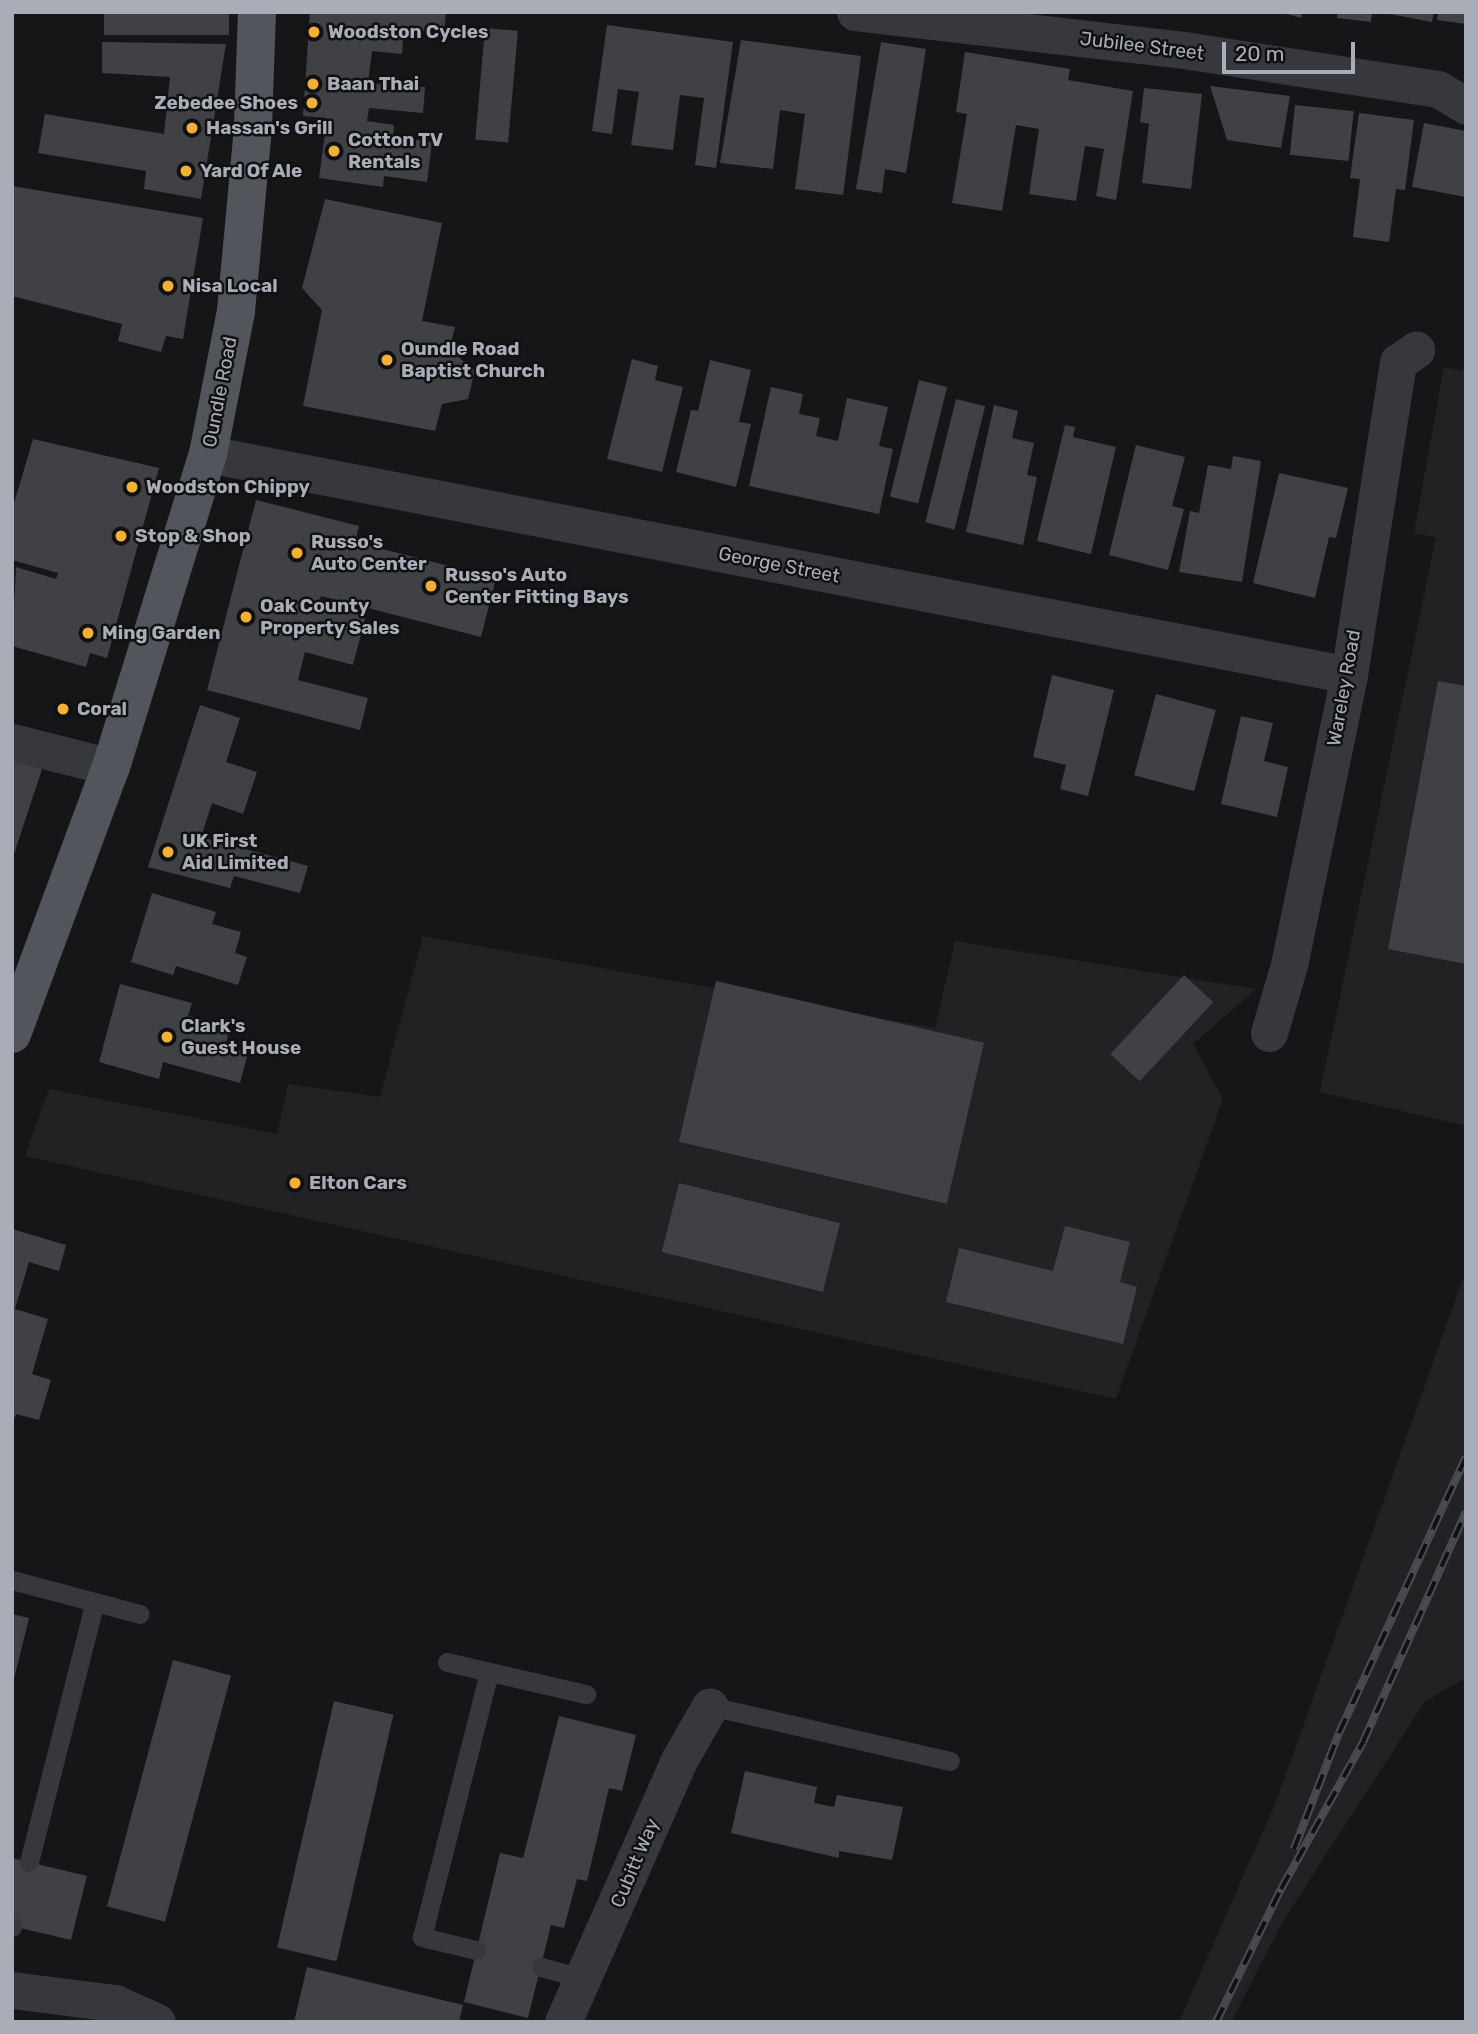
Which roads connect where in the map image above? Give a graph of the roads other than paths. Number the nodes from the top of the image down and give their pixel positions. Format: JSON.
{"nodes":[{"id":1,"x":257,"y":12,"type":"edge"},
{"id":2,"x":855,"y":12,"type":"edge"},
{"id":3,"x":1466,"y":106,"type":"edge"},
{"id":4,"x":1416,"y":350,"type":"dead end"},
{"id":5,"x":208,"y":454,"type":"junction"},
{"id":6,"x":1349,"y":675,"type":"junction"},
{"id":7,"x":12,"y":742,"type":"edge"},
{"id":8,"x":111,"y":767,"type":"junction"},
{"id":9,"x":1269,"y":1033,"type":"dead end"},
{"id":10,"x":12,"y":1034,"type":"edge"},
{"id":11,"x":12,"y":1580,"type":"edge"},
{"id":12,"x":95,"y":1602,"type":"junction"},
{"id":13,"x":140,"y":1614,"type":"dead end"},
{"id":14,"x":447,"y":1662,"type":"dead end"},
{"id":15,"x":489,"y":1672,"type":"junction"},
{"id":16,"x":586,"y":1694,"type":"dead end"},
{"id":17,"x":710,"y":1706,"type":"joint"},
{"id":18,"x":950,"y":1761,"type":"dead end"},
{"id":19,"x":29,"y":1862,"type":"dead end"},
{"id":20,"x":476,"y":1950,"type":"dead end"},
{"id":21,"x":541,"y":1967,"type":"dead end"},
{"id":22,"x":586,"y":1979,"type":"junction"},
{"id":23,"x":12,"y":1990,"type":"edge"},
{"id":24,"x":157,"y":2022,"type":"edge"},
{"id":25,"x":564,"y":2022,"type":"edge"}],
"edges":[{"from":1,"to":5,"type":"main road","name":"Oundle Road"},
{"from":2,"to":3,"type":"street","name":"Jubilee Street"},
{"from":4,"to":6,"type":"street","name":"Wareley Road"},
{"from":5,"to":6,"type":"street","name":"George Street"},
{"from":5,"to":8,"type":"main road","name":"Oundle Road"},
{"from":6,"to":9,"type":"street","name":"Wareley Road"},
{"from":7,"to":8,"type":"street"},
{"from":8,"to":10,"type":"main road","name":"Oundle Road"},
{"from":11,"to":12,"type":"lane"},
{"from":12,"to":13,"type":"lane"},
{"from":12,"to":19,"type":"lane"},
{"from":14,"to":15,"type":"lane"},
{"from":15,"to":16,"type":"lane"},
{"from":15,"to":20,"type":"lane"},
{"from":17,"to":18,"type":"lane"},
{"from":17,"to":22,"type":"street","name":"Cubitt Way"},
{"from":21,"to":22,"type":"lane"},
{"from":22,"to":25,"type":"street","name":"Cubitt Way"},
{"from":23,"to":24,"type":"street"}]}
